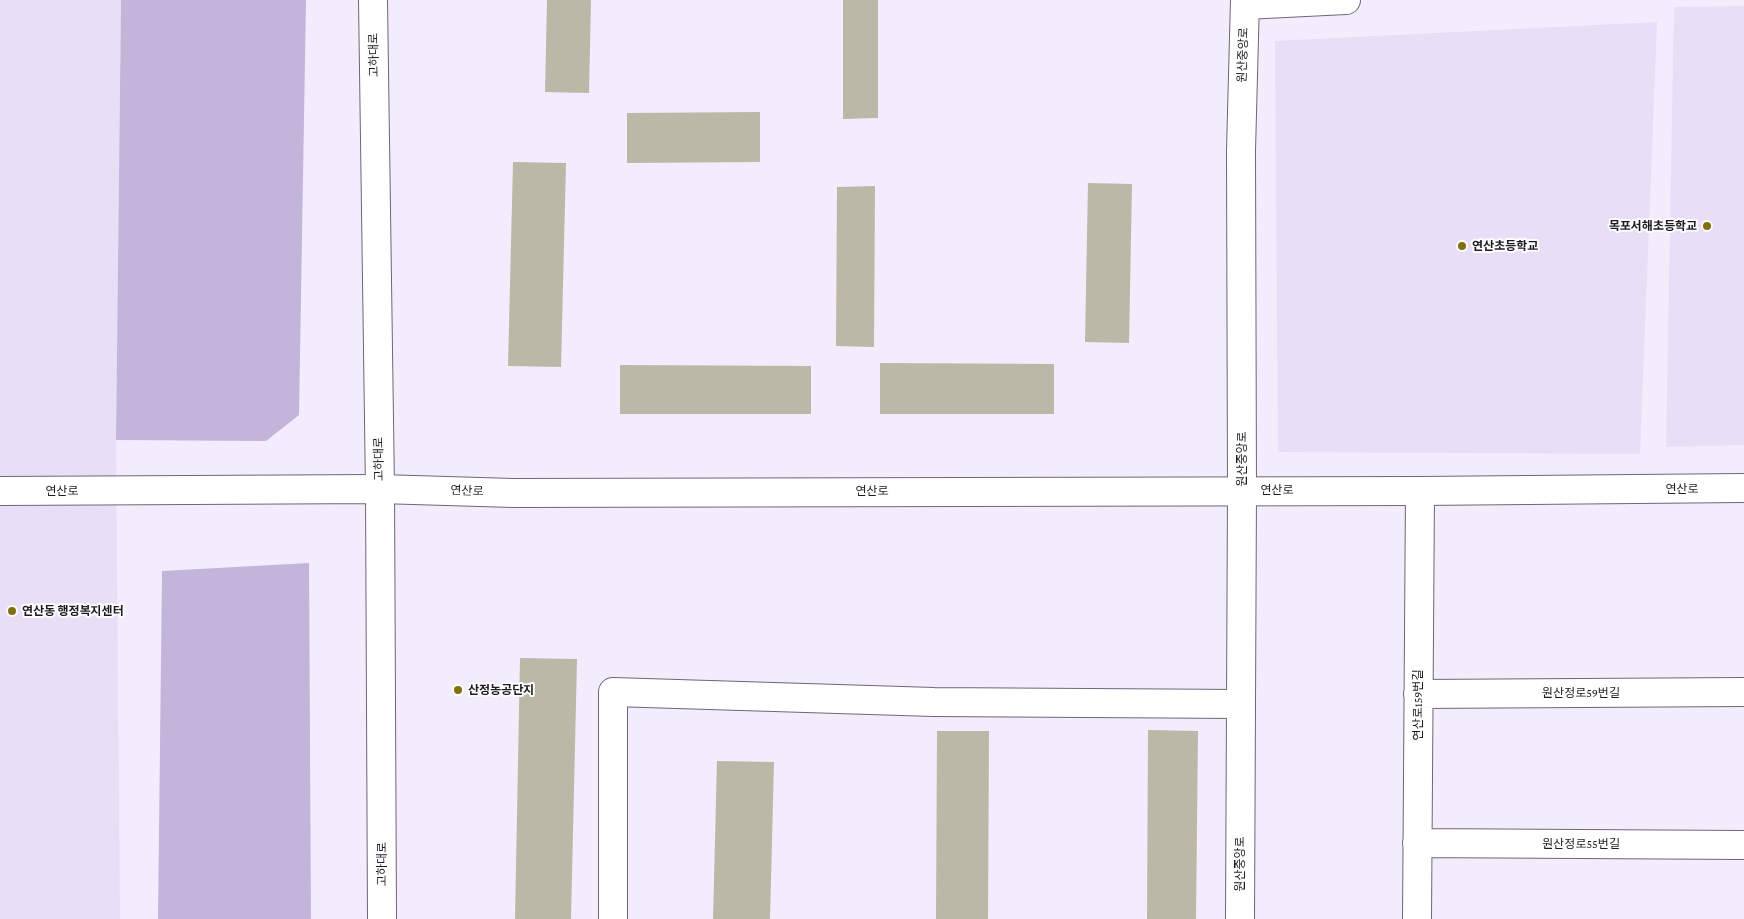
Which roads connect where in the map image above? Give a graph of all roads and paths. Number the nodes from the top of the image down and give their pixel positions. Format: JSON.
{"nodes":[{"id":1,"x":373,"y":0,"type":"edge"},
{"id":2,"x":1346,"y":0,"type":"edge"},
{"id":3,"x":1245,"y":2,"type":"edge"},
{"id":4,"x":1744,"y":488,"type":"edge"},
{"id":5,"x":380,"y":489,"type":"junction"},
{"id":6,"x":1242,"y":490,"type":"junction"},
{"id":7,"x":0,"y":491,"type":"edge"},
{"id":8,"x":1420,"y":491,"type":"junction"},
{"id":9,"x":1744,"y":692,"type":"edge"},
{"id":10,"x":1418,"y":694,"type":"junction"},
{"id":11,"x":1241,"y":704,"type":"junction"},
{"id":12,"x":1418,"y":843,"type":"junction"},
{"id":13,"x":1744,"y":845,"type":"edge"},
{"id":14,"x":382,"y":919,"type":"edge"},
{"id":15,"x":612,"y":919,"type":"edge"},
{"id":16,"x":1240,"y":919,"type":"edge"},
{"id":17,"x":1417,"y":919,"type":"edge"}],
"edges":[{"from":1,"to":5,"type":"street","name":"고하대로"},
{"from":2,"to":3,"type":"street"},
{"from":3,"to":6,"type":"street","name":"원산중앙로"},
{"from":4,"to":8,"type":"street","name":"연산로"},
{"from":5,"to":6,"type":"street","name":"연산로"},
{"from":5,"to":7,"type":"street","name":"연산로"},
{"from":5,"to":14,"type":"street","name":"고하대로"},
{"from":6,"to":8,"type":"street","name":"연산로"},
{"from":6,"to":11,"type":"street","name":"원산중앙로"},
{"from":8,"to":10,"type":"street","name":"연산로159번길"},
{"from":9,"to":10,"type":"street","name":"원산정로59번길"},
{"from":10,"to":12,"type":"street","name":"연산로159번길"},
{"from":11,"to":15,"type":"street"},
{"from":11,"to":16,"type":"street","name":"원산중앙로"},
{"from":12,"to":13,"type":"street","name":"원산정로55번길"},
{"from":12,"to":17,"type":"street","name":"연산로159번길"}]}
